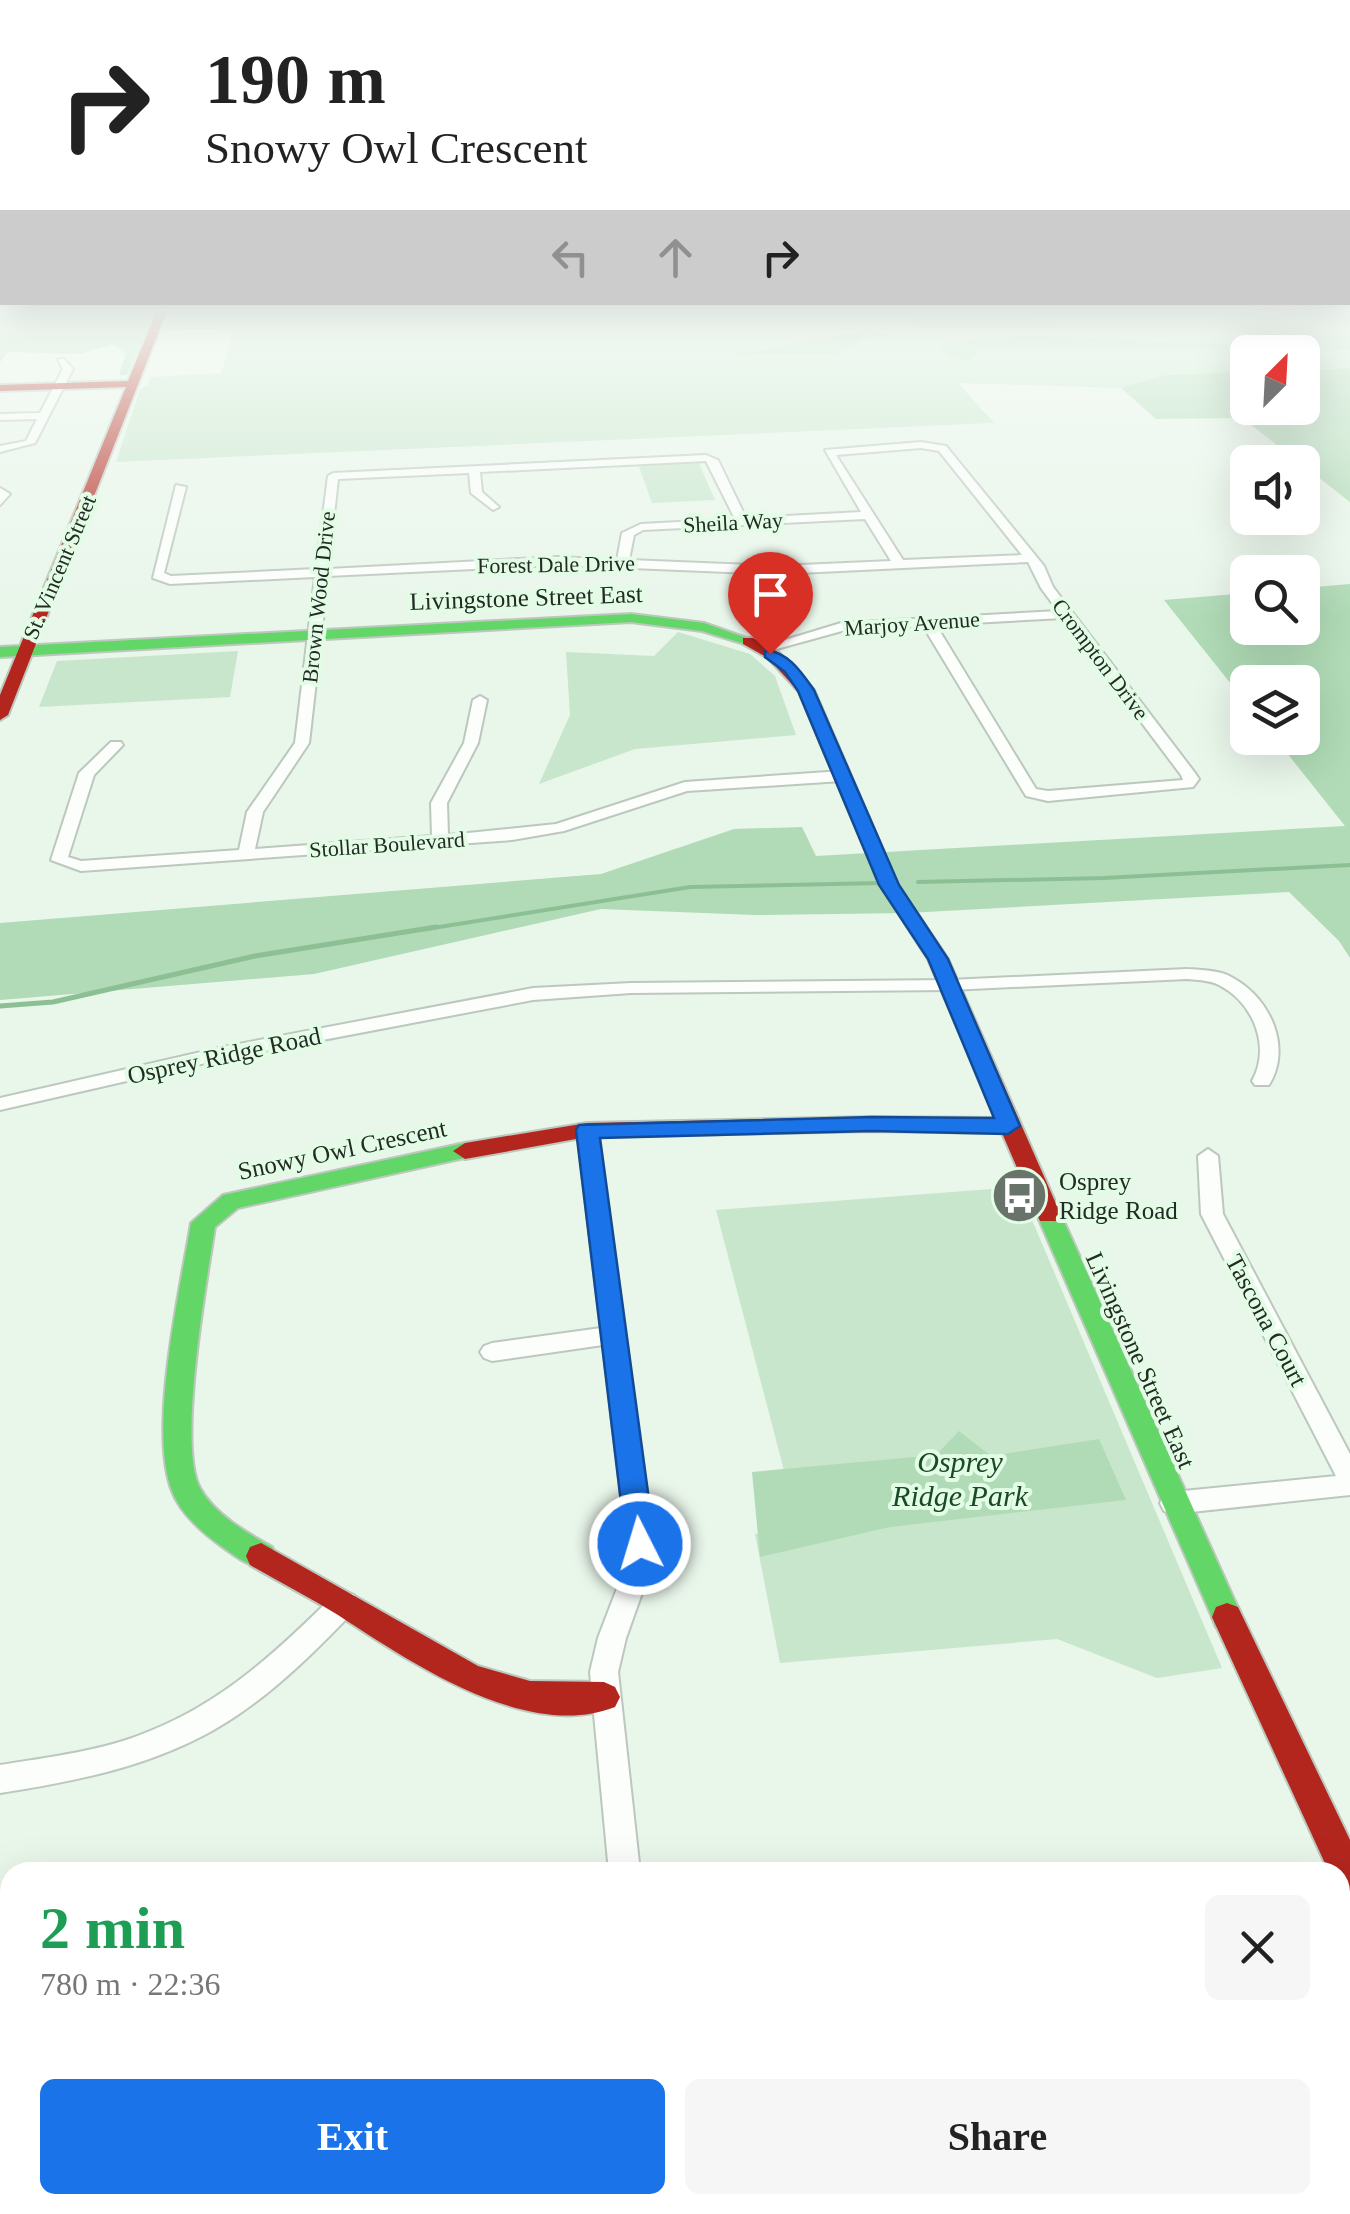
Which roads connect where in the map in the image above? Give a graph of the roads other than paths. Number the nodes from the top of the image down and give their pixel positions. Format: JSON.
{"nodes":[{"id":1,"x":47,"y":411,"type":"edge"},
{"id":2,"x":121,"y":411,"type":"edge"},
{"id":3,"x":45,"y":416,"type":"junction"},
{"id":4,"x":0,"y":418,"type":"edge"},
{"id":5,"x":0,"y":449,"type":"edge"},
{"id":6,"x":474,"y":468,"type":"junction"},
{"id":7,"x":180,"y":487,"type":"dead end"},
{"id":8,"x":0,"y":491,"type":"edge"},
{"id":9,"x":0,"y":502,"type":"edge"},
{"id":10,"x":493,"y":507,"type":"dead end"},
{"id":11,"x":867,"y":516,"type":"junction"},
{"id":12,"x":742,"y":522,"type":"junction"},
{"id":13,"x":1030,"y":558,"type":"junction"},
{"id":14,"x":623,"y":561,"type":"junction"},
{"id":15,"x":900,"y":565,"type":"junction"},
{"id":16,"x":322,"y":574,"type":"junction"},
{"id":17,"x":1066,"y":614,"type":"junction"},
{"id":18,"x":928,"y":622,"type":"junction"},
{"id":19,"x":317,"y":634,"type":"junction"},
{"id":20,"x":762,"y":649,"type":"junction"},
{"id":21,"x":24,"y":651,"type":"junction"},
{"id":22,"x":0,"y":652,"type":"edge"},
{"id":23,"x":480,"y":700,"type":"dead end"},
{"id":24,"x":0,"y":715,"type":"edge"},
{"id":25,"x":116,"y":745,"type":"dead end"},
{"id":26,"x":842,"y":776,"type":"junction"},
{"id":27,"x":440,"y":840,"type":"junction"},
{"id":28,"x":246,"y":854,"type":"junction"},
{"id":29,"x":950,"y":985,"type":"junction"},
{"id":30,"x":1262,"y":1081,"type":"dead end"},
{"id":31,"x":0,"y":1104,"type":"edge"},
{"id":32,"x":1008,"y":1126,"type":"junction"},
{"id":33,"x":587,"y":1130,"type":"junction"},
{"id":34,"x":1208,"y":1156,"type":"dead end"},
{"id":35,"x":612,"y":1335,"type":"junction"},
{"id":36,"x":492,"y":1352,"type":"dead end"},
{"id":37,"x":1350,"y":1481,"type":"edge"},
{"id":38,"x":1174,"y":1503,"type":"junction"},
{"id":39,"x":344,"y":1603,"type":"junction"},
{"id":40,"x":604,"y":1698,"type":"junction"},
{"id":41,"x":0,"y":1779,"type":"edge"},
{"id":42,"x":1340,"y":1828,"type":"edge"},
{"id":43,"x":624,"y":1862,"type":"edge"},
{"id":44,"x":1347,"y":1862,"type":"edge"}],
"edges":[{"from":1,"to":3,"type":"street"},
{"from":2,"to":21,"type":"street","name":"St. Vincent Street"},
{"from":3,"to":4,"type":"street"},
{"from":3,"to":5,"type":"street"},
{"from":6,"to":10,"type":"street"},
{"from":6,"to":12,"type":"street","name":"Brown Wood Drive"},
{"from":6,"to":16,"type":"street","name":"Brown Wood Drive"},
{"from":7,"to":16,"type":"street","name":"Forest Dale Drive"},
{"from":8,"to":9,"type":"street"},
{"from":11,"to":12,"type":"street","name":"Sheila Way"},
{"from":11,"to":13,"type":"street","name":"Crompton Drive"},
{"from":11,"to":15,"type":"street","name":"Crompton Drive"},
{"from":12,"to":14,"type":"street","name":"Sheila Way"},
{"from":13,"to":15,"type":"street","name":"Forest Dale Drive"},
{"from":13,"to":17,"type":"street","name":"Crompton Drive"},
{"from":14,"to":15,"type":"street","name":"Forest Dale Drive"},
{"from":14,"to":16,"type":"street","name":"Forest Dale Drive"},
{"from":16,"to":19,"type":"street","name":"Brown Wood Drive"},
{"from":17,"to":18,"type":"street","name":"Marjoy Avenue"},
{"from":17,"to":18,"type":"street","name":"Crompton Drive"},
{"from":18,"to":20,"type":"street","name":"Marjoy Avenue"},
{"from":19,"to":20,"type":"street","name":"Livingstone Street East"},
{"from":19,"to":21,"type":"street","name":"Livingstone Street East"},
{"from":19,"to":28,"type":"street","name":"Brown Wood Drive"},
{"from":20,"to":26,"type":"street","name":"Livingstone Street East"},
{"from":21,"to":22,"type":"street","name":"Livingstone Street East"},
{"from":21,"to":24,"type":"street","name":"St. Vincent Street"},
{"from":23,"to":27,"type":"street"},
{"from":25,"to":28,"type":"street","name":"Stollar Boulevard"},
{"from":26,"to":27,"type":"street","name":"Stollar Boulevard"},
{"from":26,"to":29,"type":"street","name":"Livingstone Street East"},
{"from":27,"to":28,"type":"street","name":"Stollar Boulevard"},
{"from":29,"to":30,"type":"street","name":"Osprey Ridge Road"},
{"from":29,"to":31,"type":"street","name":"Osprey Ridge Road"},
{"from":29,"to":32,"type":"street","name":"Livingstone Street East"},
{"from":32,"to":33,"type":"street","name":"Snowy Owl Crescent"},
{"from":32,"to":38,"type":"street","name":"Livingstone Street East"},
{"from":33,"to":35,"type":"street"},
{"from":33,"to":39,"type":"street","name":"Snowy Owl Crescent"},
{"from":34,"to":37,"type":"street","name":"Tascona Court"},
{"from":35,"to":36,"type":"street"},
{"from":35,"to":40,"type":"street"},
{"from":37,"to":38,"type":"street"},
{"from":38,"to":42,"type":"street","name":"Livingstone Street East"},
{"from":39,"to":40,"type":"street","name":"Snowy Owl Crescent"},
{"from":39,"to":41,"type":"street"},
{"from":40,"to":43,"type":"street"},
{"from":42,"to":44,"type":"street","name":"Livingstone Street East"}]}
